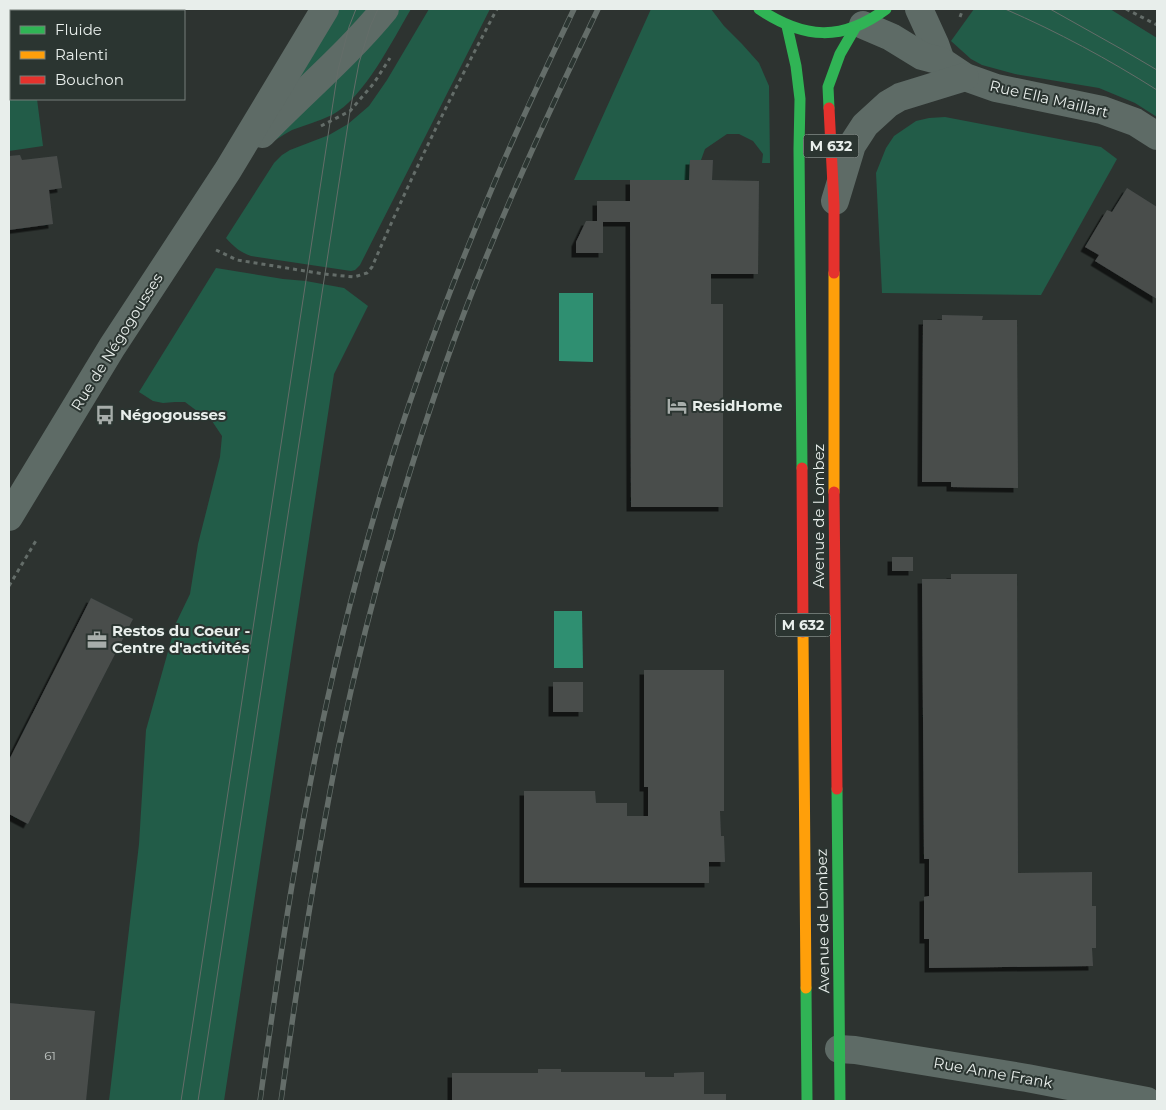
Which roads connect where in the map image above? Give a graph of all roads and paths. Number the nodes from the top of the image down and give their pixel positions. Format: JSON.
{"nodes":[{"id":1,"x":324,"y":9,"type":"edge"},
{"id":2,"x":385,"y":9,"type":"edge"},
{"id":3,"x":497,"y":9,"type":"edge"},
{"id":4,"x":759,"y":9,"type":"edge"},
{"id":5,"x":886,"y":9,"type":"edge"},
{"id":6,"x":919,"y":9,"type":"edge"},
{"id":7,"x":1126,"y":9,"type":"edge"},
{"id":8,"x":1157,"y":25,"type":"edge"},
{"id":9,"x":787,"y":26,"type":"junction"},
{"id":10,"x":859,"y":26,"type":"junction"},
{"id":11,"x":941,"y":61,"type":"junction"},
{"id":12,"x":965,"y":76,"type":"junction"},
{"id":13,"x":1157,"y":136,"type":"edge"},
{"id":14,"x":228,"y":170,"type":"junction"},
{"id":15,"x":834,"y":205,"type":"junction"},
{"id":16,"x":208,"y":246,"type":"dead end"},
{"id":17,"x":9,"y":517,"type":"edge"},
{"id":18,"x":26,"y":558,"type":"dead end"},
{"id":19,"x":9,"y":586,"type":"edge"},
{"id":20,"x":840,"y":1049,"type":"junction"},
{"id":21,"x":807,"y":1101,"type":"edge"},
{"id":22,"x":840,"y":1101,"type":"edge"},
{"id":23,"x":1147,"y":1101,"type":"edge"}],
"edges":[{"from":1,"to":14,"type":"street","name":"Rue de Négogousses"},
{"from":2,"to":14,"type":"street","name":"Rue de Négogousses"},
{"from":3,"to":16,"type":"path"},
{"from":4,"to":9,"type":"main road"},
{"from":5,"to":10,"type":"main road"},
{"from":6,"to":11,"type":"street"},
{"from":7,"to":8,"type":"path"},
{"from":9,"to":10,"type":"main road"},
{"from":9,"to":21,"type":"main road","name":"Avenue de Lombez","number":"M 632"},
{"from":10,"to":11,"type":"street","name":"Rue Ella Maillart"},
{"from":10,"to":15,"type":"main road","name":"Avenue de Lombez","number":"M 632"},
{"from":11,"to":12,"type":"street","name":"Rue Ella Maillart"},
{"from":12,"to":13,"type":"street","name":"Rue Ella Maillart"},
{"from":12,"to":15,"type":"street"},
{"from":14,"to":17,"type":"street","name":"Rue de Négogousses"},
{"from":15,"to":20,"type":"main road","name":"Avenue de Lombez","number":"M 632"},
{"from":18,"to":19,"type":"path"},
{"from":20,"to":22,"type":"main road","name":"Avenue de Lombez","number":"M 632"},
{"from":20,"to":23,"type":"street","name":"Rue Anne Frank"}]}
